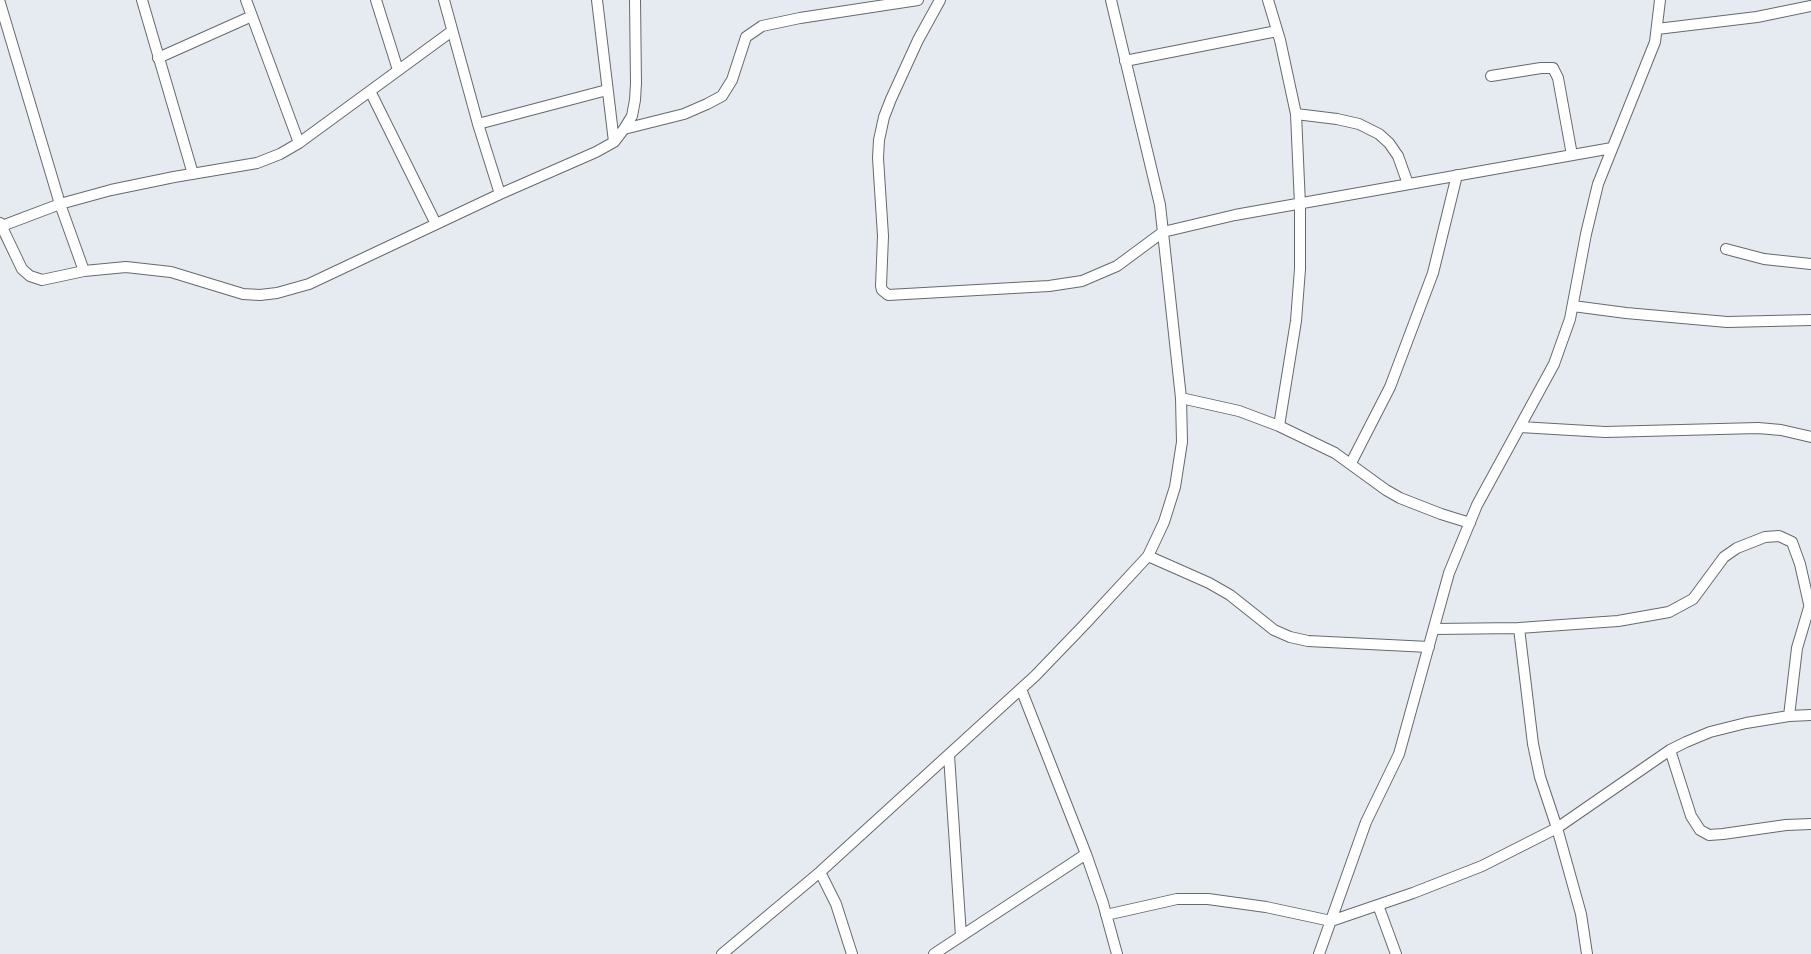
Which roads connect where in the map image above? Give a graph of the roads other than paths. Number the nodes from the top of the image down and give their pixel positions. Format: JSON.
{"nodes":[{"id":1,"x":142,"y":0,"type":"edge"},
{"id":2,"x":246,"y":0,"type":"edge"},
{"id":3,"x":376,"y":0,"type":"edge"},
{"id":4,"x":444,"y":0,"type":"edge"},
{"id":5,"x":597,"y":0,"type":"edge"},
{"id":6,"x":635,"y":0,"type":"edge"},
{"id":7,"x":918,"y":0,"type":"edge"},
{"id":8,"x":940,"y":0,"type":"edge"},
{"id":9,"x":1111,"y":0,"type":"edge"},
{"id":10,"x":1268,"y":0,"type":"edge"},
{"id":11,"x":1660,"y":0,"type":"edge"},
{"id":12,"x":0,"y":3,"type":"edge"},
{"id":13,"x":1811,"y":6,"type":"edge"},
{"id":14,"x":252,"y":16,"type":"junction"},
{"id":15,"x":1657,"y":29,"type":"junction"},
{"id":16,"x":453,"y":31,"type":"junction"},
{"id":17,"x":1277,"y":31,"type":"junction"},
{"id":18,"x":158,"y":58,"type":"junction"},
{"id":19,"x":1125,"y":61,"type":"junction"},
{"id":20,"x":398,"y":70,"type":"junction"},
{"id":21,"x":1491,"y":76,"type":"dead end"},
{"id":22,"x":608,"y":90,"type":"junction"},
{"id":23,"x":370,"y":91,"type":"junction"},
{"id":24,"x":1296,"y":114,"type":"junction"},
{"id":25,"x":478,"y":124,"type":"junction"},
{"id":26,"x":624,"y":129,"type":"junction"},
{"id":27,"x":614,"y":142,"type":"junction"},
{"id":28,"x":299,"y":143,"type":"junction"},
{"id":29,"x":1612,"y":148,"type":"junction"},
{"id":30,"x":1572,"y":155,"type":"junction"},
{"id":31,"x":193,"y":174,"type":"junction"},
{"id":32,"x":1457,"y":175,"type":"junction"},
{"id":33,"x":1408,"y":184,"type":"junction"},
{"id":34,"x":500,"y":194,"type":"junction"},
{"id":35,"x":60,"y":204,"type":"junction"},
{"id":36,"x":1300,"y":205,"type":"junction"},
{"id":37,"x":1,"y":224,"type":"edge"},
{"id":38,"x":436,"y":224,"type":"junction"},
{"id":39,"x":1163,"y":232,"type":"junction"},
{"id":40,"x":1726,"y":249,"type":"dead end"},
{"id":41,"x":1811,"y":264,"type":"edge"},
{"id":42,"x":84,"y":271,"type":"junction"},
{"id":43,"x":1573,"y":306,"type":"junction"},
{"id":44,"x":1811,"y":320,"type":"edge"},
{"id":45,"x":1181,"y":398,"type":"junction"},
{"id":46,"x":1279,"y":426,"type":"junction"},
{"id":47,"x":1520,"y":427,"type":"junction"},
{"id":48,"x":1811,"y":437,"type":"edge"},
{"id":49,"x":1351,"y":463,"type":"junction"},
{"id":50,"x":1470,"y":523,"type":"junction"},
{"id":51,"x":1148,"y":556,"type":"junction"},
{"id":52,"x":1810,"y":602,"type":"edge"},
{"id":53,"x":1519,"y":628,"type":"junction"},
{"id":54,"x":1434,"y":629,"type":"junction"},
{"id":55,"x":1429,"y":646,"type":"junction"},
{"id":56,"x":1021,"y":689,"type":"junction"},
{"id":57,"x":1789,"y":716,"type":"junction"},
{"id":58,"x":1811,"y":716,"type":"edge"},
{"id":59,"x":1670,"y":750,"type":"junction"},
{"id":60,"x":949,"y":754,"type":"junction"},
{"id":61,"x":1811,"y":824,"type":"edge"},
{"id":62,"x":1557,"y":828,"type":"junction"},
{"id":63,"x":1086,"y":854,"type":"junction"},
{"id":64,"x":820,"y":872,"type":"junction"},
{"id":65,"x":1378,"y":905,"type":"junction"},
{"id":66,"x":1106,"y":915,"type":"junction"},
{"id":67,"x":1330,"y":921,"type":"junction"},
{"id":68,"x":961,"y":936,"type":"junction"},
{"id":69,"x":722,"y":954,"type":"edge"},
{"id":70,"x":852,"y":954,"type":"edge"},
{"id":71,"x":934,"y":954,"type":"edge"},
{"id":72,"x":1117,"y":954,"type":"edge"},
{"id":73,"x":1319,"y":954,"type":"edge"},
{"id":74,"x":1396,"y":954,"type":"edge"},
{"id":75,"x":1587,"y":954,"type":"edge"}],
"edges":[{"from":1,"to":18,"type":"street"},
{"from":2,"to":14,"type":"street"},
{"from":3,"to":20,"type":"street"},
{"from":4,"to":16,"type":"street"},
{"from":5,"to":22,"type":"street"},
{"from":6,"to":26,"type":"street"},
{"from":7,"to":26,"type":"street"},
{"from":8,"to":39,"type":"street"},
{"from":9,"to":19,"type":"street"},
{"from":10,"to":17,"type":"street"},
{"from":11,"to":15,"type":"street"},
{"from":12,"to":35,"type":"street"},
{"from":13,"to":15,"type":"street"},
{"from":14,"to":18,"type":"street"},
{"from":14,"to":28,"type":"street"},
{"from":15,"to":29,"type":"street"},
{"from":16,"to":20,"type":"street"},
{"from":16,"to":25,"type":"street"},
{"from":17,"to":19,"type":"street"},
{"from":17,"to":24,"type":"street"},
{"from":18,"to":31,"type":"street"},
{"from":19,"to":39,"type":"street"},
{"from":20,"to":23,"type":"street"},
{"from":21,"to":30,"type":"street"},
{"from":22,"to":25,"type":"street"},
{"from":22,"to":27,"type":"street"},
{"from":23,"to":28,"type":"street"},
{"from":23,"to":38,"type":"street"},
{"from":24,"to":33,"type":"street"},
{"from":24,"to":36,"type":"street"},
{"from":25,"to":34,"type":"street"},
{"from":26,"to":27,"type":"street"},
{"from":27,"to":34,"type":"street"},
{"from":28,"to":31,"type":"street"},
{"from":29,"to":30,"type":"street"},
{"from":29,"to":43,"type":"street"},
{"from":30,"to":32,"type":"street"},
{"from":31,"to":35,"type":"street"},
{"from":32,"to":33,"type":"street"},
{"from":32,"to":49,"type":"street"},
{"from":33,"to":36,"type":"street"},
{"from":34,"to":38,"type":"street"},
{"from":35,"to":37,"type":"street"},
{"from":35,"to":42,"type":"street"},
{"from":36,"to":39,"type":"street"},
{"from":36,"to":46,"type":"street"},
{"from":37,"to":42,"type":"street"},
{"from":38,"to":42,"type":"street"},
{"from":39,"to":45,"type":"street"},
{"from":40,"to":41,"type":"street"},
{"from":43,"to":44,"type":"street"},
{"from":43,"to":47,"type":"street"},
{"from":45,"to":46,"type":"street"},
{"from":45,"to":51,"type":"street"},
{"from":46,"to":49,"type":"street"},
{"from":47,"to":48,"type":"street"},
{"from":47,"to":50,"type":"street"},
{"from":49,"to":50,"type":"street"},
{"from":50,"to":54,"type":"street"},
{"from":51,"to":55,"type":"street"},
{"from":51,"to":56,"type":"street"},
{"from":52,"to":53,"type":"street"},
{"from":52,"to":57,"type":"street"},
{"from":53,"to":54,"type":"street"},
{"from":53,"to":62,"type":"street"},
{"from":54,"to":55,"type":"street"},
{"from":55,"to":67,"type":"street"},
{"from":56,"to":60,"type":"street"},
{"from":56,"to":63,"type":"street"},
{"from":57,"to":58,"type":"street"},
{"from":57,"to":59,"type":"street"},
{"from":59,"to":61,"type":"street"},
{"from":59,"to":62,"type":"street"},
{"from":60,"to":64,"type":"street"},
{"from":60,"to":68,"type":"street"},
{"from":62,"to":65,"type":"street"},
{"from":62,"to":75,"type":"street"},
{"from":63,"to":66,"type":"street"},
{"from":63,"to":68,"type":"street"},
{"from":64,"to":69,"type":"street"},
{"from":64,"to":70,"type":"street"},
{"from":65,"to":67,"type":"street"},
{"from":65,"to":74,"type":"street"},
{"from":66,"to":67,"type":"street"},
{"from":66,"to":72,"type":"street"},
{"from":67,"to":73,"type":"street"},
{"from":68,"to":71,"type":"street"}]}
